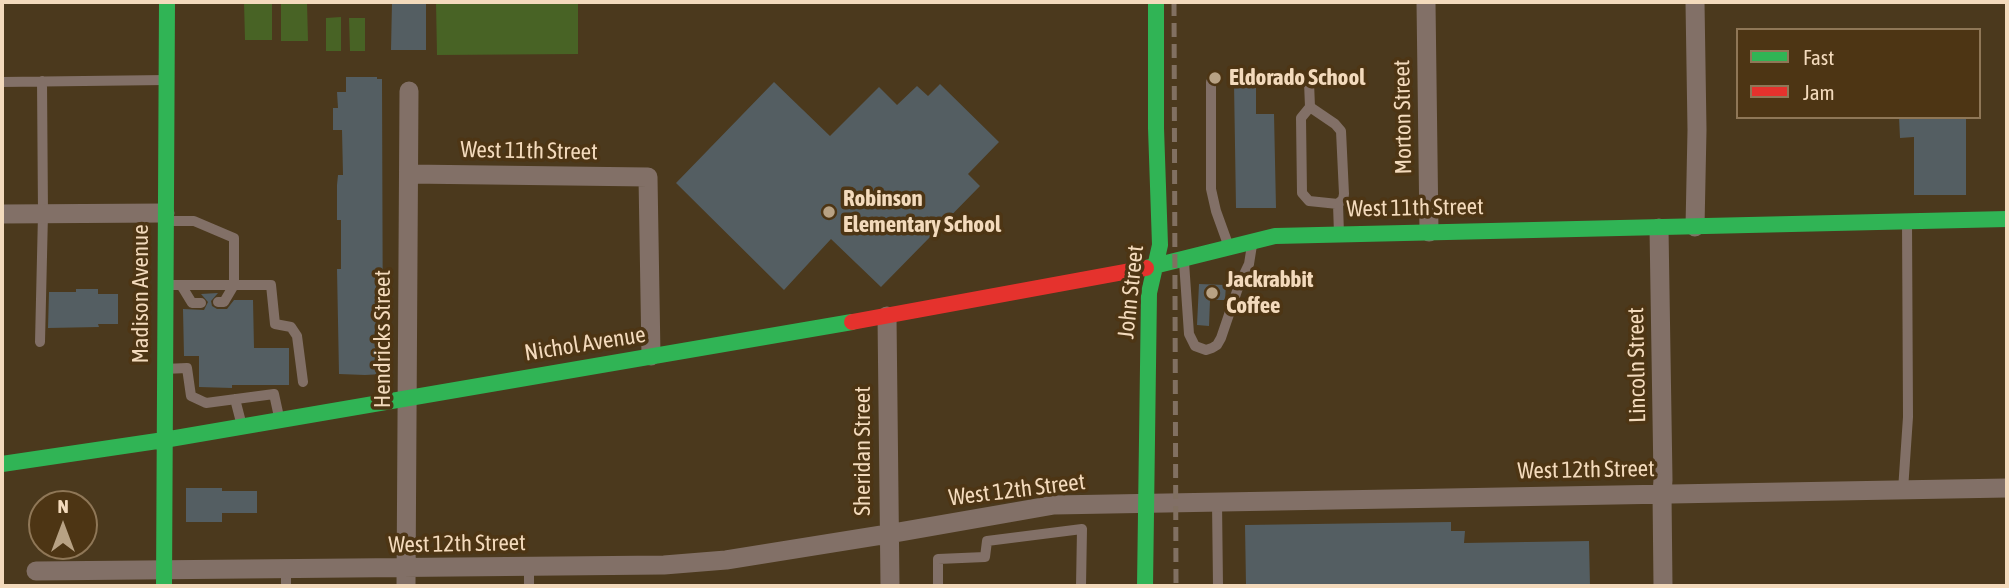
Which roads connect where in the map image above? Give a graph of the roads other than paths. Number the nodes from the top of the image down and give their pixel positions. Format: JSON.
{"nodes":[{"id":1,"x":167,"y":2,"type":"edge"},
{"id":2,"x":1156,"y":2,"type":"edge"},
{"id":3,"x":1426,"y":2,"type":"edge"},
{"id":4,"x":1695,"y":2,"type":"edge"},
{"id":5,"x":166,"y":80,"type":"junction"},
{"id":6,"x":42,"y":81,"type":"junction"},
{"id":7,"x":2,"y":82,"type":"edge"},
{"id":8,"x":1211,"y":82,"type":"dead end"},
{"id":9,"x":1309,"y":82,"type":"dead end"},
{"id":10,"x":409,"y":91,"type":"dead end"},
{"id":11,"x":1310,"y":107,"type":"junction"},
{"id":12,"x":409,"y":174,"type":"junction"},
{"id":13,"x":1338,"y":204,"type":"junction"},
{"id":14,"x":2,"y":214,"type":"edge"},
{"id":15,"x":43,"y":214,"type":"junction"},
{"id":16,"x":164,"y":217,"type":"junction"},
{"id":17,"x":2007,"y":219,"type":"edge"},
{"id":18,"x":1907,"y":222,"type":"junction"},
{"id":19,"x":1695,"y":227,"type":"junction"},
{"id":20,"x":1659,"y":228,"type":"junction"},
{"id":21,"x":1429,"y":232,"type":"junction"},
{"id":22,"x":1339,"y":234,"type":"junction"},
{"id":23,"x":1252,"y":242,"type":"junction"},
{"id":24,"x":1229,"y":247,"type":"junction"},
{"id":25,"x":1179,"y":260,"type":"junction"},
{"id":26,"x":1156,"y":266,"type":"junction"},
{"id":27,"x":164,"y":285,"type":"junction"},
{"id":28,"x":181,"y":285,"type":"junction"},
{"id":29,"x":234,"y":285,"type":"junction"},
{"id":30,"x":218,"y":302,"type":"dead end"},
{"id":31,"x":201,"y":303,"type":"dead end"},
{"id":32,"x":887,"y":316,"type":"junction"},
{"id":33,"x":40,"y":342,"type":"dead end"},
{"id":34,"x":651,"y":356,"type":"junction"},
{"id":35,"x":164,"y":369,"type":"junction"},
{"id":36,"x":303,"y":382,"type":"dead end"},
{"id":37,"x":407,"y":397,"type":"junction"},
{"id":38,"x":235,"y":399,"type":"junction"},
{"id":39,"x":280,"y":419,"type":"junction"},
{"id":40,"x":243,"y":426,"type":"junction"},
{"id":41,"x":164,"y":440,"type":"junction"},
{"id":42,"x":2,"y":464,"type":"edge"},
{"id":43,"x":2007,"y":488,"type":"edge"},
{"id":44,"x":1903,"y":490,"type":"junction"},
{"id":45,"x":1662,"y":493,"type":"junction"},
{"id":46,"x":1217,"y":501,"type":"junction"},
{"id":47,"x":1145,"y":502,"type":"junction"},
{"id":48,"x":888,"y":534,"type":"junction"},
{"id":49,"x":40,"y":574,"type":"dead end"},
{"id":50,"x":529,"y":577,"type":"edge"},
{"id":51,"x":164,"y":578,"type":"edge"},
{"id":52,"x":286,"y":578,"type":"edge"},
{"id":53,"x":406,"y":578,"type":"edge"},
{"id":54,"x":890,"y":586,"type":"edge"},
{"id":55,"x":938,"y":586,"type":"edge"},
{"id":56,"x":1081,"y":586,"type":"edge"},
{"id":57,"x":1145,"y":586,"type":"edge"},
{"id":58,"x":1218,"y":586,"type":"edge"},
{"id":59,"x":1663,"y":586,"type":"edge"}],
"edges":[{"from":1,"to":5,"type":"street","name":"Madison Avenue"},
{"from":2,"to":26,"type":"street","name":"John Street"},
{"from":3,"to":21,"type":"street","name":"Morton Street"},
{"from":4,"to":19,"type":"street"},
{"from":5,"to":6,"type":"lane"},
{"from":5,"to":16,"type":"street","name":"Madison Avenue"},
{"from":6,"to":7,"type":"lane"},
{"from":6,"to":15,"type":"lane"},
{"from":8,"to":24,"type":"lane"},
{"from":9,"to":11,"type":"lane"},
{"from":10,"to":12,"type":"street","name":"Hendricks Street"},
{"from":11,"to":13,"type":"lane"},
{"from":11,"to":13,"type":"lane"},
{"from":12,"to":34,"type":"street","name":"West 11th Street"},
{"from":12,"to":37,"type":"street","name":"Hendricks Street"},
{"from":13,"to":22,"type":"lane"},
{"from":14,"to":15,"type":"street"},
{"from":15,"to":16,"type":"street"},
{"from":15,"to":33,"type":"lane"},
{"from":16,"to":27,"type":"street","name":"Madison Avenue"},
{"from":16,"to":29,"type":"lane"},
{"from":17,"to":18,"type":"street"},
{"from":18,"to":19,"type":"street"},
{"from":18,"to":44,"type":"lane"},
{"from":19,"to":20,"type":"street","name":"West 11th Street"},
{"from":20,"to":21,"type":"street","name":"West 11th Street"},
{"from":20,"to":45,"type":"street","name":"Lincoln Street"},
{"from":21,"to":22,"type":"street","name":"West 11th Street"},
{"from":22,"to":23,"type":"street","name":"West 11th Street"},
{"from":23,"to":24,"type":"street","name":"West 11th Street"},
{"from":23,"to":25,"type":"lane"},
{"from":24,"to":25,"type":"street","name":"West 11th Street"},
{"from":25,"to":26,"type":"street","name":"Nichol Avenue"},
{"from":26,"to":32,"type":"street","name":"Nichol Avenue"},
{"from":26,"to":47,"type":"street","name":"John Street"},
{"from":27,"to":28,"type":"lane"},
{"from":27,"to":35,"type":"street","name":"Madison Avenue"},
{"from":28,"to":29,"type":"lane"},
{"from":28,"to":31,"type":"lane"},
{"from":29,"to":30,"type":"lane"},
{"from":29,"to":36,"type":"lane"},
{"from":32,"to":34,"type":"street","name":"Nichol Avenue"},
{"from":32,"to":48,"type":"street","name":"Sheridan Street"},
{"from":34,"to":37,"type":"street","name":"Nichol Avenue"},
{"from":35,"to":38,"type":"lane"},
{"from":35,"to":41,"type":"street","name":"Madison Avenue"},
{"from":37,"to":39,"type":"street","name":"Nichol Avenue"},
{"from":37,"to":53,"type":"street","name":"Hendricks Street"},
{"from":38,"to":39,"type":"lane"},
{"from":38,"to":40,"type":"lane"},
{"from":39,"to":40,"type":"street","name":"Nichol Avenue"},
{"from":40,"to":41,"type":"street","name":"Nichol Avenue"},
{"from":41,"to":42,"type":"street","name":"Nichol Avenue"},
{"from":41,"to":51,"type":"street","name":"Madison Avenue"},
{"from":43,"to":44,"type":"street","name":"West 12th Street"},
{"from":44,"to":45,"type":"street","name":"West 12th Street"},
{"from":45,"to":46,"type":"street","name":"West 12th Street"},
{"from":45,"to":59,"type":"street","name":"Lincoln Street"},
{"from":46,"to":47,"type":"street","name":"West 12th Street"},
{"from":46,"to":58,"type":"lane"},
{"from":47,"to":48,"type":"street","name":"West 12th Street"},
{"from":47,"to":57,"type":"street","name":"John Street"},
{"from":48,"to":50,"type":"street","name":"West 12th Street"},
{"from":48,"to":54,"type":"street","name":"Sheridan Street"},
{"from":49,"to":51,"type":"street","name":"West 12th Street"},
{"from":50,"to":53,"type":"street","name":"West 12th Street"},
{"from":51,"to":52,"type":"street","name":"West 12th Street"},
{"from":52,"to":53,"type":"street","name":"West 12th Street"},
{"from":55,"to":56,"type":"lane"}]}
